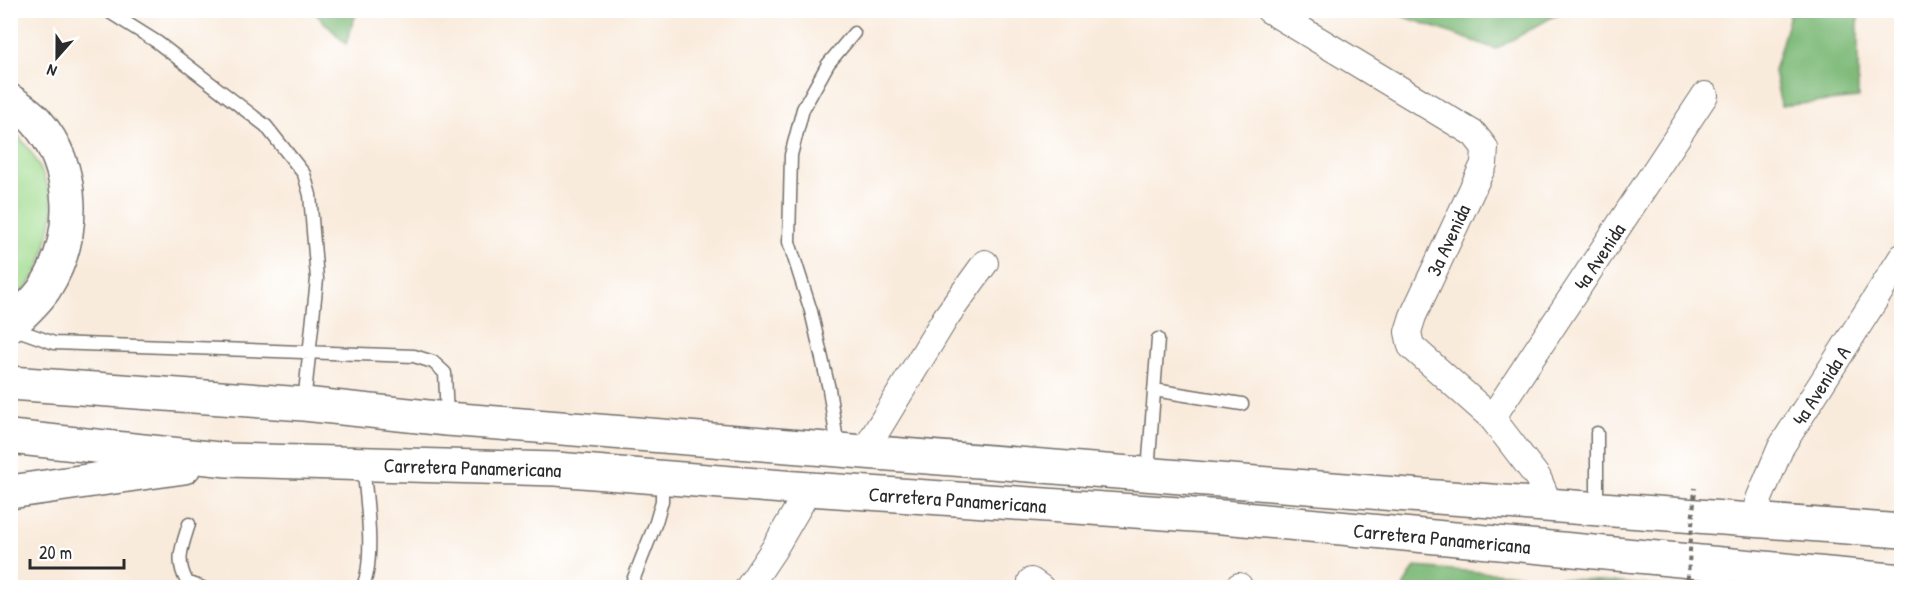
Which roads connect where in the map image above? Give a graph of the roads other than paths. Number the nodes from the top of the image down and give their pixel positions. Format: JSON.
{"nodes":[{"id":1,"x":106,"y":10,"type":"edge"},
{"id":2,"x":1269,"y":10,"type":"edge"},
{"id":3,"x":854,"y":33,"type":"dead end"},
{"id":4,"x":1705,"y":95,"type":"dead end"},
{"id":5,"x":10,"y":101,"type":"edge"},
{"id":6,"x":1902,"y":257,"type":"edge"},
{"id":7,"x":985,"y":264,"type":"dead end"},
{"id":8,"x":10,"y":326,"type":"edge"},
{"id":9,"x":1158,"y":339,"type":"dead end"},
{"id":10,"x":310,"y":352,"type":"junction"},
{"id":11,"x":10,"y":383,"type":"edge"},
{"id":12,"x":1154,"y":390,"type":"junction"},
{"id":13,"x":304,"y":404,"type":"junction"},
{"id":14,"x":1242,"y":404,"type":"dead end"},
{"id":15,"x":1492,"y":418,"type":"junction"},
{"id":16,"x":447,"y":419,"type":"junction"},
{"id":17,"x":1597,"y":433,"type":"dead end"},
{"id":18,"x":10,"y":437,"type":"edge"},
{"id":19,"x":851,"y":451,"type":"junction"},
{"id":20,"x":228,"y":460,"type":"junction"},
{"id":21,"x":363,"y":463,"type":"junction"},
{"id":22,"x":1148,"y":474,"type":"junction"},
{"id":23,"x":662,"y":478,"type":"junction"},
{"id":24,"x":809,"y":489,"type":"junction"},
{"id":25,"x":10,"y":492,"type":"edge"},
{"id":26,"x":1549,"y":504,"type":"junction"},
{"id":27,"x":1598,"y":508,"type":"junction"},
{"id":28,"x":1757,"y":521,"type":"junction"},
{"id":29,"x":189,"y":524,"type":"dead end"},
{"id":30,"x":1902,"y":531,"type":"edge"},
{"id":31,"x":1902,"y":581,"type":"edge"},
{"id":32,"x":203,"y":588,"type":"edge"},
{"id":33,"x":362,"y":588,"type":"edge"},
{"id":34,"x":630,"y":588,"type":"edge"},
{"id":35,"x":748,"y":588,"type":"edge"}],
"edges":[{"from":1,"to":10,"type":"lane"},
{"from":2,"to":15,"type":"street","name":"3a Avenida"},
{"from":3,"to":19,"type":"lane"},
{"from":4,"to":15,"type":"street","name":"4a Avenida"},
{"from":5,"to":8,"type":"highway"},
{"from":6,"to":28,"type":"street","name":"4a Avenida A"},
{"from":7,"to":19,"type":"street"},
{"from":8,"to":10,"type":"lane"},
{"from":9,"to":12,"type":"lane"},
{"from":10,"to":13,"type":"lane"},
{"from":10,"to":16,"type":"lane"},
{"from":11,"to":13,"type":"highway","name":"Carretera Panamericana"},
{"from":12,"to":14,"type":"lane"},
{"from":12,"to":22,"type":"lane"},
{"from":13,"to":16,"type":"highway","name":"Carretera Panamericana"},
{"from":15,"to":26,"type":"street"},
{"from":16,"to":19,"type":"highway","name":"Carretera Panamericana"},
{"from":17,"to":27,"type":"lane"},
{"from":18,"to":20,"type":"highway","name":"Carretera Panamericana"},
{"from":19,"to":22,"type":"highway","name":"Carretera Panamericana"},
{"from":20,"to":21,"type":"highway","name":"Carretera Panamericana"},
{"from":20,"to":25,"type":"highway"},
{"from":21,"to":23,"type":"highway","name":"Carretera Panamericana"},
{"from":21,"to":33,"type":"lane"},
{"from":22,"to":26,"type":"highway","name":"Carretera Panamericana"},
{"from":23,"to":24,"type":"highway","name":"Carretera Panamericana"},
{"from":23,"to":34,"type":"lane"},
{"from":24,"to":31,"type":"highway","name":"Carretera Panamericana"},
{"from":24,"to":35,"type":"street"},
{"from":26,"to":27,"type":"highway","name":"Carretera Panamericana"},
{"from":27,"to":28,"type":"highway","name":"Carretera Panamericana"},
{"from":28,"to":30,"type":"highway","name":"Carretera Panamericana"},
{"from":29,"to":32,"type":"lane"}]}
